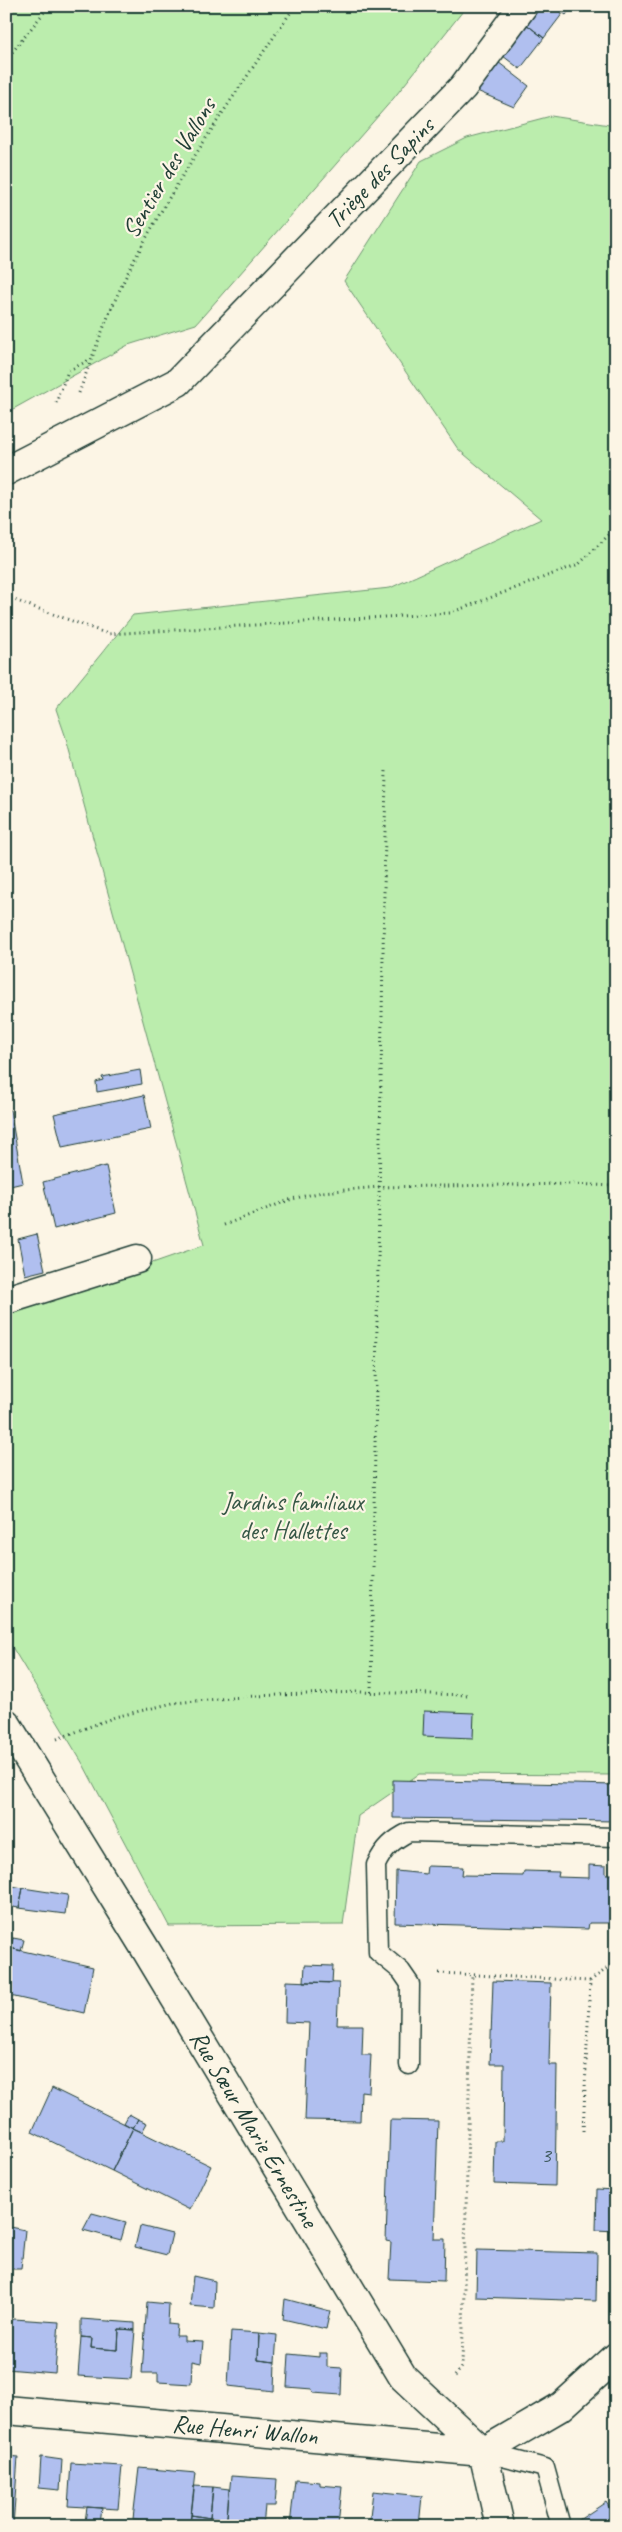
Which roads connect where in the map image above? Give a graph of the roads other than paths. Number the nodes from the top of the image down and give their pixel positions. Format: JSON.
{"nodes":[{"id":1,"x":523,"y":6,"type":"edge"},
{"id":2,"x":6,"y":471,"type":"edge"},
{"id":3,"x":137,"y":1258,"type":"dead end"},
{"id":4,"x":6,"y":1300,"type":"edge"},
{"id":5,"x":6,"y":1723,"type":"edge"},
{"id":6,"x":616,"y":1837,"type":"edge"},
{"id":7,"x":409,"y":2065,"type":"dead end"},
{"id":8,"x":616,"y":2356,"type":"edge"},
{"id":9,"x":6,"y":2410,"type":"edge"},
{"id":10,"x":483,"y":2452,"type":"junction"},
{"id":11,"x":500,"y":2526,"type":"edge"},
{"id":12,"x":561,"y":2526,"type":"edge"}],
"edges":[{"from":1,"to":2,"type":"street","name":"Triège des Sapins"},
{"from":3,"to":4,"type":"street"},
{"from":5,"to":10,"type":"street","name":"Rue Sœur Marie Ernestine"},
{"from":6,"to":7,"type":"lane"},
{"from":8,"to":10,"type":"street"},
{"from":9,"to":10,"type":"street","name":"Rue Henri Wallon"},
{"from":10,"to":11,"type":"street"},
{"from":10,"to":12,"type":"lane"}]}
